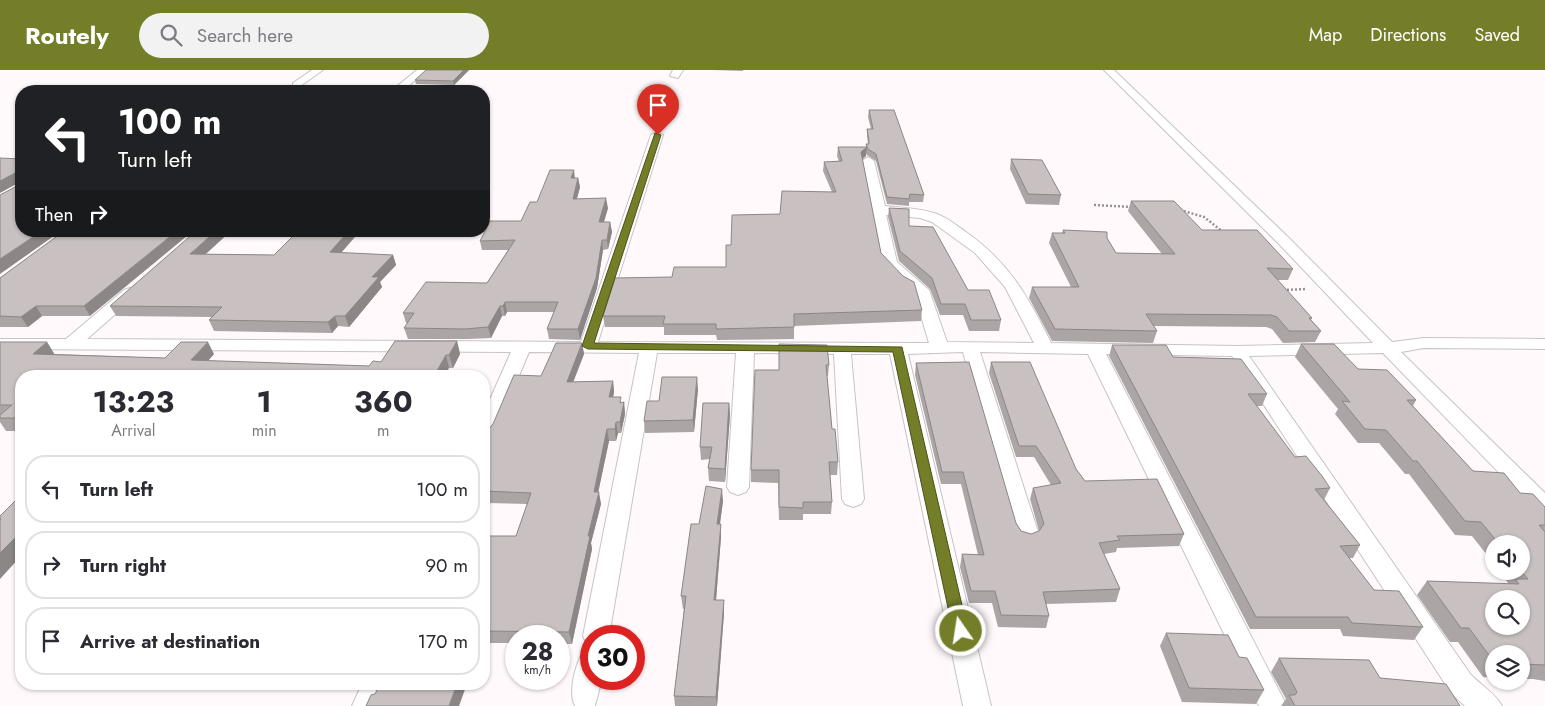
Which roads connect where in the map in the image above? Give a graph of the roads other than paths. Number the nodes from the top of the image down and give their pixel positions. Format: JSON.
{"nodes":[{"id":1,"x":318,"y":70,"type":"edge"},
{"id":2,"x":423,"y":70,"type":"edge"},
{"id":3,"x":1109,"y":70,"type":"edge"},
{"id":4,"x":296,"y":85,"type":"dead end"},
{"id":5,"x":404,"y":85,"type":"edge"},
{"id":6,"x":658,"y":135,"type":"dead end"},
{"id":7,"x":868,"y":161,"type":"dead end"},
{"id":8,"x":879,"y":210,"type":"junction"},
{"id":9,"x":145,"y":280,"type":"edge"},
{"id":10,"x":0,"y":344,"type":"edge"},
{"id":11,"x":71,"y":344,"type":"junction"},
{"id":12,"x":1545,"y":344,"type":"edge"},
{"id":13,"x":523,"y":346,"type":"junction"},
{"id":14,"x":588,"y":346,"type":"junction"},
{"id":15,"x":649,"y":347,"type":"junction"},
{"id":16,"x":970,"y":347,"type":"junction"},
{"id":17,"x":745,"y":348,"type":"junction"},
{"id":18,"x":842,"y":348,"type":"junction"},
{"id":19,"x":1045,"y":348,"type":"junction"},
{"id":20,"x":1388,"y":348,"type":"junction"},
{"id":21,"x":898,"y":349,"type":"junction"},
{"id":22,"x":940,"y":349,"type":"junction"},
{"id":23,"x":1094,"y":349,"type":"junction"},
{"id":24,"x":1237,"y":351,"type":"junction"},
{"id":25,"x":490,"y":421,"type":"edge"},
{"id":26,"x":738,"y":487,"type":"dead end"},
{"id":27,"x":853,"y":499,"type":"dead end"},
{"id":28,"x":1545,"y":506,"type":"edge"},
{"id":29,"x":1027,"y":534,"type":"edge"},
{"id":30,"x":598,"y":625,"type":"edge"},
{"id":31,"x":373,"y":690,"type":"edge"},
{"id":32,"x":586,"y":690,"type":"edge"},
{"id":33,"x":585,"y":698,"type":"dead end"},
{"id":34,"x":366,"y":706,"type":"edge"},
{"id":35,"x":977,"y":706,"type":"edge"},
{"id":36,"x":1273,"y":706,"type":"edge"},
{"id":37,"x":1488,"y":706,"type":"edge"}],
"edges":[{"from":1,"to":4,"type":"street"},
{"from":2,"to":5,"type":"street"},
{"from":3,"to":20,"type":"street"},
{"from":6,"to":14,"type":"street"},
{"from":7,"to":8,"type":"street"},
{"from":8,"to":19,"type":"street"},
{"from":8,"to":22,"type":"street"},
{"from":9,"to":11,"type":"street"},
{"from":10,"to":11,"type":"street"},
{"from":11,"to":13,"type":"street"},
{"from":12,"to":20,"type":"street"},
{"from":13,"to":14,"type":"street"},
{"from":13,"to":25,"type":"street"},
{"from":14,"to":15,"type":"street"},
{"from":15,"to":17,"type":"street"},
{"from":15,"to":30,"type":"street"},
{"from":16,"to":19,"type":"street"},
{"from":16,"to":22,"type":"street"},
{"from":16,"to":29,"type":"street"},
{"from":17,"to":18,"type":"street"},
{"from":17,"to":26,"type":"street"},
{"from":18,"to":21,"type":"street"},
{"from":18,"to":27,"type":"street"},
{"from":19,"to":23,"type":"street"},
{"from":20,"to":24,"type":"street"},
{"from":20,"to":28,"type":"street"},
{"from":21,"to":22,"type":"street"},
{"from":21,"to":35,"type":"street"},
{"from":23,"to":24,"type":"street"},
{"from":23,"to":36,"type":"street"},
{"from":24,"to":37,"type":"street"},
{"from":31,"to":34,"type":"street"},
{"from":32,"to":33,"type":"street"}]}
